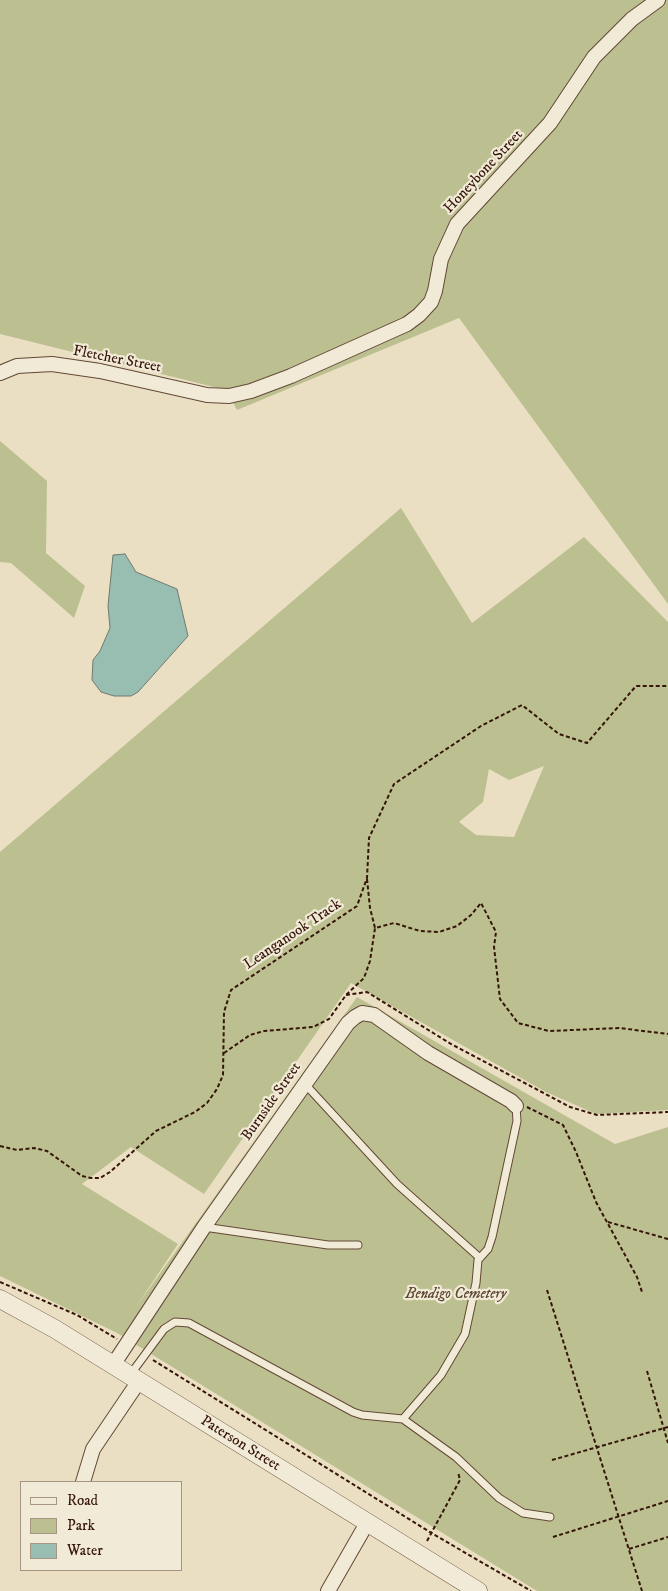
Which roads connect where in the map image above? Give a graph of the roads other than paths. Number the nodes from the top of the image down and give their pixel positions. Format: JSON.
{"nodes":[{"id":1,"x":658,"y":0,"type":"edge"},
{"id":2,"x":0,"y":374,"type":"edge"},
{"id":3,"x":229,"y":396,"type":"joint"},
{"id":4,"x":304,"y":1084,"type":"junction"},
{"id":5,"x":516,"y":1106,"type":"joint"},
{"id":6,"x":204,"y":1227,"type":"junction"},
{"id":7,"x":358,"y":1245,"type":"dead end"},
{"id":8,"x":480,"y":1258,"type":"junction"},
{"id":9,"x":0,"y":1299,"type":"edge"},
{"id":10,"x":113,"y":1365,"type":"junction"},
{"id":11,"x":135,"y":1378,"type":"junction"},
{"id":12,"x":403,"y":1418,"type":"junction"},
{"id":13,"x":83,"y":1481,"type":"edge"},
{"id":14,"x":550,"y":1517,"type":"dead end"},
{"id":15,"x":367,"y":1523,"type":"junction"},
{"id":16,"x":328,"y":1591,"type":"edge"},
{"id":17,"x":478,"y":1591,"type":"edge"}],
"edges":[{"from":1,"to":3,"type":"street","name":"Honeybone Street"},
{"from":2,"to":3,"type":"street","name":"Fletcher Street"},
{"from":4,"to":5,"type":"street","name":"Burnside Street"},
{"from":4,"to":6,"type":"street","name":"Burnside Street"},
{"from":4,"to":8,"type":"lane"},
{"from":5,"to":8,"type":"lane"},
{"from":6,"to":7,"type":"lane"},
{"from":6,"to":10,"type":"street","name":"Burnside Street"},
{"from":8,"to":12,"type":"lane"},
{"from":9,"to":10,"type":"street","name":"Paterson Street"},
{"from":10,"to":11,"type":"street","name":"Paterson Street"},
{"from":11,"to":12,"type":"lane"},
{"from":11,"to":13,"type":"street"},
{"from":11,"to":15,"type":"street","name":"Paterson Street"},
{"from":12,"to":14,"type":"lane"},
{"from":15,"to":16,"type":"street"},
{"from":15,"to":17,"type":"street","name":"Paterson Street"}]}
